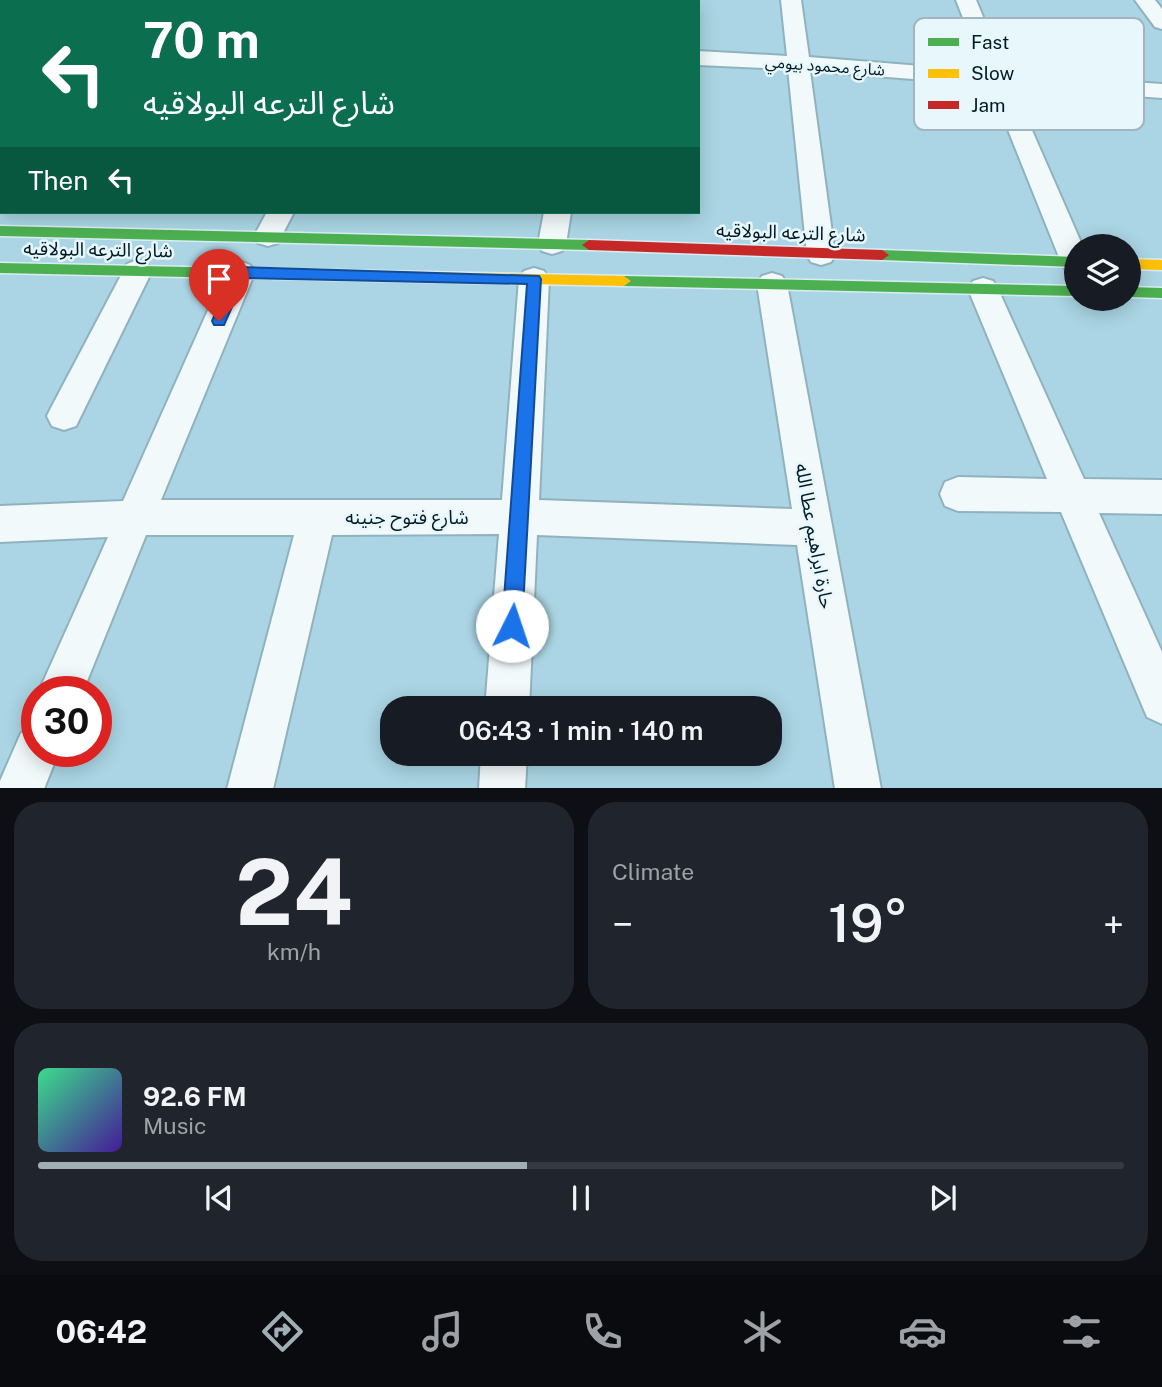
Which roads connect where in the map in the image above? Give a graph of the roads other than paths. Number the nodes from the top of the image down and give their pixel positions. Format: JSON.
{"nodes":[{"id":1,"x":791,"y":0,"type":"edge"},
{"id":2,"x":966,"y":0,"type":"edge"},
{"id":3,"x":1145,"y":0,"type":"edge"},
{"id":4,"x":973,"y":18,"type":"edge"},
{"id":5,"x":1162,"y":23,"type":"edge"},
{"id":6,"x":700,"y":58,"type":"edge"},
{"id":7,"x":798,"y":62,"type":"junction"},
{"id":8,"x":914,"y":73,"type":"edge"},
{"id":9,"x":1144,"y":90,"type":"edge"},
{"id":10,"x":1162,"y":91,"type":"edge"},
{"id":11,"x":1021,"y":130,"type":"edge"},
{"id":12,"x":557,"y":214,"type":"edge"},
{"id":13,"x":274,"y":224,"type":"edge"},
{"id":14,"x":0,"y":231,"type":"edge"},
{"id":15,"x":58,"y":232,"type":"junction"},
{"id":16,"x":1064,"y":234,"type":"edge"},
{"id":17,"x":552,"y":244,"type":"junction"},
{"id":18,"x":821,"y":254,"type":"junction"},
{"id":19,"x":1064,"y":262,"type":"edge"},
{"id":20,"x":1141,"y":264,"type":"edge"},
{"id":21,"x":1162,"y":265,"type":"edge"},
{"id":22,"x":0,"y":268,"type":"edge"},
{"id":23,"x":34,"y":268,"type":"junction"},
{"id":24,"x":137,"y":271,"type":"junction"},
{"id":25,"x":240,"y":272,"type":"junction"},
{"id":26,"x":534,"y":279,"type":"junction"},
{"id":27,"x":772,"y":284,"type":"junction"},
{"id":28,"x":982,"y":289,"type":"junction"},
{"id":29,"x":1064,"y":291,"type":"edge"},
{"id":30,"x":1141,"y":292,"type":"edge"},
{"id":31,"x":1162,"y":293,"type":"edge"},
{"id":32,"x":64,"y":416,"type":"dead end"},
{"id":33,"x":958,"y":495,"type":"dead end"},
{"id":34,"x":1072,"y":496,"type":"junction"},
{"id":35,"x":1162,"y":497,"type":"edge"},
{"id":36,"x":317,"y":517,"type":"junction"},
{"id":37,"x":519,"y":517,"type":"junction"},
{"id":38,"x":135,"y":518,"type":"junction"},
{"id":39,"x":0,"y":524,"type":"edge"},
{"id":40,"x":814,"y":528,"type":"junction"},
{"id":41,"x":67,"y":676,"type":"edge"},
{"id":42,"x":508,"y":696,"type":"edge"},
{"id":43,"x":1162,"y":702,"type":"edge"},
{"id":44,"x":503,"y":766,"type":"edge"},
{"id":45,"x":250,"y":788,"type":"edge"},
{"id":46,"x":502,"y":788,"type":"edge"},
{"id":47,"x":858,"y":788,"type":"edge"}],
"edges":[{"from":1,"to":7,"type":"street"},
{"from":2,"to":4,"type":"street"},
{"from":3,"to":5,"type":"street"},
{"from":6,"to":7,"type":"street","name":"شارع محمود بيومي"},
{"from":7,"to":8,"type":"street","name":"شارع محمود بيومي"},
{"from":7,"to":18,"type":"street"},
{"from":9,"to":10,"type":"street","name":"شارع محمود بيومي"},
{"from":11,"to":16,"type":"street"},
{"from":12,"to":17,"type":"street"},
{"from":13,"to":15,"type":"main road","name":"شارع الترعه البولاقيه"},
{"from":13,"to":17,"type":"main road","name":"شارع الترعه البولاقيه"},
{"from":14,"to":15,"type":"main road","name":"شارع الترعه البولاقيه"},
{"from":15,"to":23,"type":"main road"},
{"from":17,"to":18,"type":"main road","name":"شارع الترعه البولاقيه"},
{"from":18,"to":19,"type":"main road","name":"شارع الترعه البولاقيه"},
{"from":20,"to":21,"type":"main road"},
{"from":22,"to":23,"type":"main road","name":"شارع الترعه البولاقيه"},
{"from":23,"to":24,"type":"main road","name":"شارع الترعه البولاقيه"},
{"from":24,"to":25,"type":"main road","name":"شارع الترعه البولاقيه"},
{"from":24,"to":32,"type":"street"},
{"from":25,"to":26,"type":"main road","name":"شارع الترعه البولاقيه"},
{"from":25,"to":38,"type":"street"},
{"from":26,"to":27,"type":"main road","name":"شارع الترعه البولاقيه"},
{"from":26,"to":37,"type":"street"},
{"from":27,"to":28,"type":"main road","name":"شارع الترعه البولاقيه"},
{"from":27,"to":40,"type":"street","name":"حارة ابراهيم عطا الله"},
{"from":28,"to":29,"type":"main road","name":"شارع الترعه البولاقيه"},
{"from":28,"to":34,"type":"street"},
{"from":30,"to":31,"type":"main road"},
{"from":33,"to":34,"type":"street"},
{"from":34,"to":35,"type":"street"},
{"from":34,"to":43,"type":"street"},
{"from":36,"to":37,"type":"street","name":"شارع فتوح جنينه"},
{"from":36,"to":38,"type":"street","name":"شارع فتوح جنينه"},
{"from":36,"to":45,"type":"street"},
{"from":37,"to":40,"type":"street","name":"شارع فتوح جنينه"},
{"from":37,"to":42,"type":"street"},
{"from":38,"to":39,"type":"street","name":"شارع فتوح جنينه"},
{"from":38,"to":41,"type":"street"},
{"from":40,"to":47,"type":"street","name":"حارة ابراهيم عطا الله"},
{"from":44,"to":46,"type":"street"}]}
